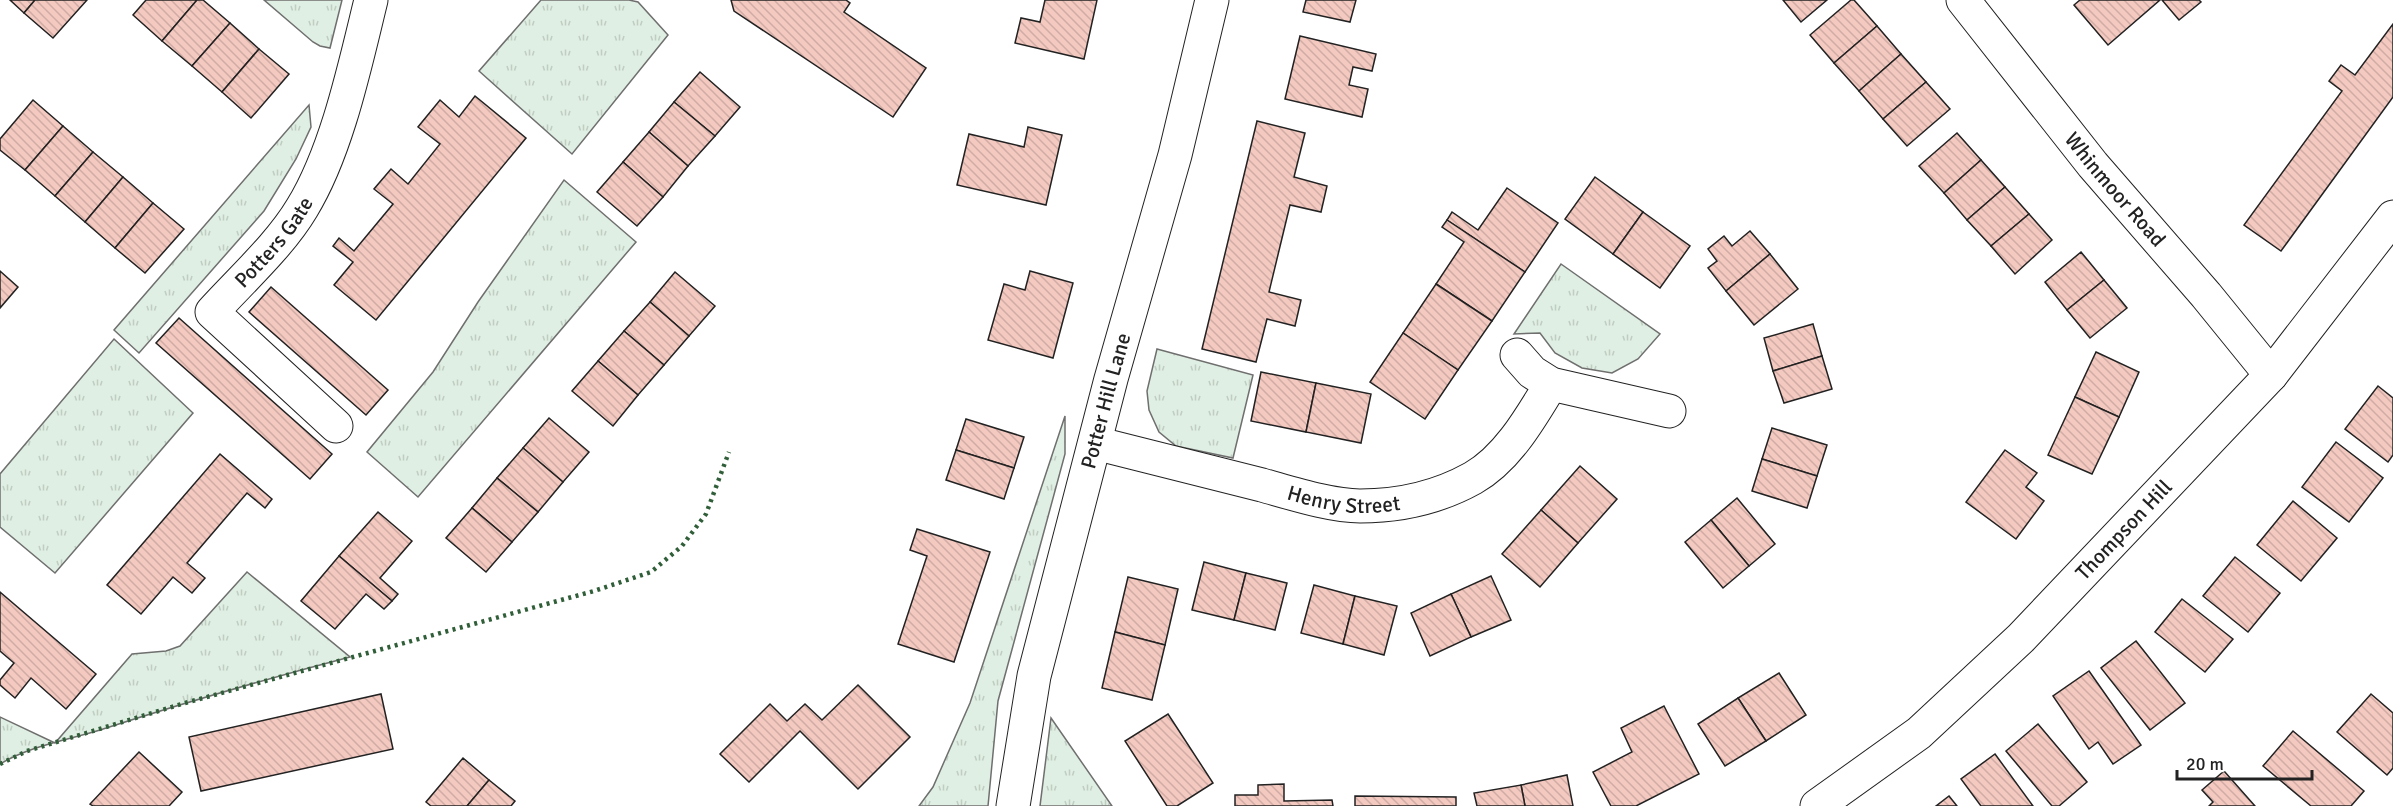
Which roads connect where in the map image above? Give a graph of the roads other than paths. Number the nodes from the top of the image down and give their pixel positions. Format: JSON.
{"nodes":[{"id":1,"x":371,"y":0,"type":"edge"},
{"id":2,"x":1212,"y":0,"type":"edge"},
{"id":3,"x":1963,"y":0,"type":"edge"},
{"id":4,"x":2393,"y":217,"type":"edge"},
{"id":5,"x":1517,"y":355,"type":"dead end"},
{"id":6,"x":2271,"y":375,"type":"junction"},
{"id":7,"x":1551,"y":384,"type":"junction"},
{"id":8,"x":1668,"y":411,"type":"dead end"},
{"id":9,"x":336,"y":426,"type":"dead end"},
{"id":10,"x":1095,"y":443,"type":"junction"},
{"id":11,"x":1013,"y":806,"type":"edge"},
{"id":12,"x":1817,"y":806,"type":"edge"}],
"edges":[{"from":1,"to":9,"type":"street","name":"Potters Gate"},
{"from":2,"to":10,"type":"street","name":"Potter Hill Lane"},
{"from":3,"to":6,"type":"street","name":"Whinmoor Road"},
{"from":4,"to":6,"type":"street","name":"Thompson Hill"},
{"from":5,"to":7,"type":"street"},
{"from":6,"to":12,"type":"street","name":"Thompson Hill"},
{"from":7,"to":8,"type":"street"},
{"from":7,"to":10,"type":"street","name":"Henry Street"},
{"from":10,"to":11,"type":"street","name":"Potter Hill Lane"}]}
